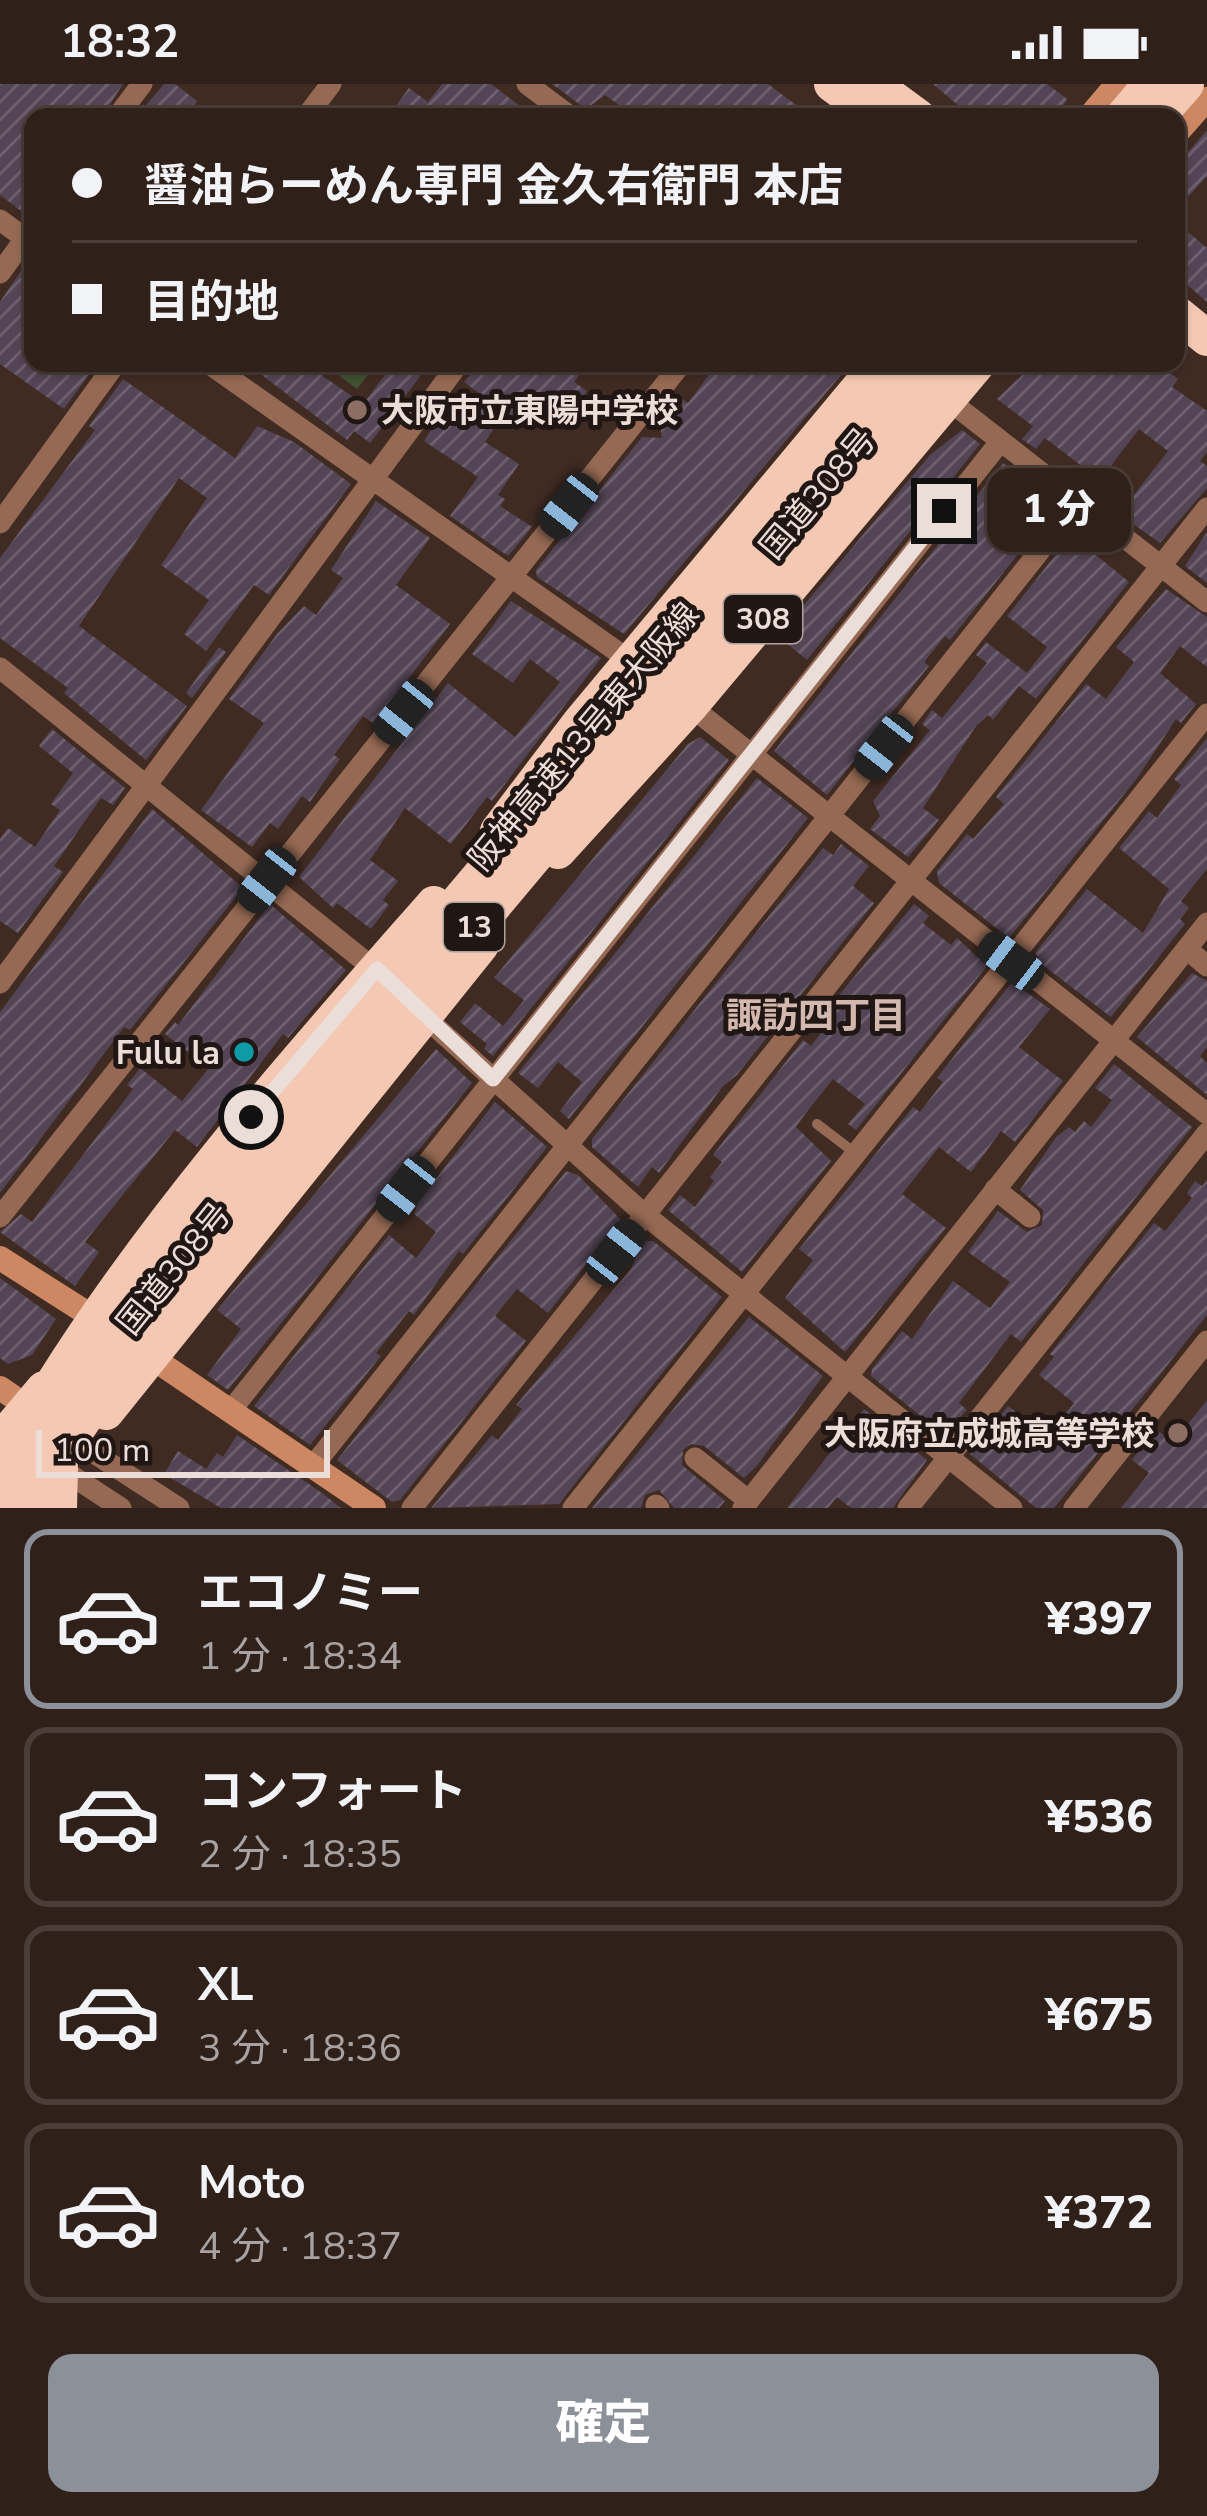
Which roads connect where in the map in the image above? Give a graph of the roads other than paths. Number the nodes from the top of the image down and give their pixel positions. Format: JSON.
{"nodes":[{"id":1,"x":142,"y":84,"type":"edge"},
{"id":2,"x":527,"y":84,"type":"edge"},
{"id":3,"x":832,"y":84,"type":"edge"},
{"id":4,"x":1118,"y":84,"type":"edge"},
{"id":5,"x":1151,"y":84,"type":"edge"},
{"id":6,"x":893,"y":100,"type":"edge"},
{"id":7,"x":124,"y":108,"type":"edge"},
{"id":8,"x":559,"y":108,"type":"edge"},
{"id":9,"x":1097,"y":108,"type":"edge"},
{"id":10,"x":1131,"y":108,"type":"edge"},
{"id":11,"x":24,"y":244,"type":"edge"},
{"id":12,"x":0,"y":273,"type":"edge"},
{"id":13,"x":109,"y":372,"type":"edge"},
{"id":14,"x":221,"y":372,"type":"edge"},
{"id":15,"x":453,"y":372,"type":"edge"},
{"id":16,"x":675,"y":372,"type":"edge"},
{"id":17,"x":873,"y":372,"type":"edge"},
{"id":18,"x":905,"y":372,"type":"edge"},
{"id":19,"x":947,"y":381,"type":"edge"},
{"id":20,"x":1000,"y":442,"type":"junction"},
{"id":21,"x":373,"y":478,"type":"junction"},
{"id":22,"x":1077,"y":504,"type":"junction"},
{"id":23,"x":1207,"y":508,"type":"edge"},
{"id":24,"x":0,"y":523,"type":"edge"},
{"id":25,"x":1161,"y":565,"type":"junction"},
{"id":26,"x":512,"y":577,"type":"junction"},
{"id":27,"x":1207,"y":602,"type":"edge"},
{"id":28,"x":632,"y":662,"type":"junction"},
{"id":29,"x":0,"y":668,"type":"edge"},
{"id":30,"x":691,"y":706,"type":"junction"},
{"id":31,"x":1207,"y":714,"type":"edge"},
{"id":32,"x":750,"y":753,"type":"junction"},
{"id":33,"x":150,"y":785,"type":"junction"},
{"id":34,"x":829,"y":816,"type":"junction"},
{"id":35,"x":267,"y":880,"type":"junction"},
{"id":36,"x":911,"y":885,"type":"junction"},
{"id":37,"x":1207,"y":923,"type":"edge"},
{"id":38,"x":1186,"y":949,"type":"junction"},
{"id":39,"x":1011,"y":961,"type":"junction"},
{"id":40,"x":1207,"y":966,"type":"edge"},
{"id":41,"x":377,"y":969,"type":"junction"},
{"id":42,"x":0,"y":983,"type":"edge"},
{"id":43,"x":425,"y":1018,"type":"junction"},
{"id":44,"x":342,"y":1041,"type":"junction"},
{"id":45,"x":1112,"y":1041,"type":"junction"},
{"id":46,"x":493,"y":1079,"type":"junction"},
{"id":47,"x":1207,"y":1114,"type":"edge"},
{"id":48,"x":818,"y":1124,"type":"dead end"},
{"id":49,"x":1207,"y":1133,"type":"edge"},
{"id":50,"x":568,"y":1147,"type":"junction"},
{"id":51,"x":858,"y":1155,"type":"junction"},
{"id":52,"x":995,"y":1189,"type":"junction"},
{"id":53,"x":645,"y":1215,"type":"junction"},
{"id":54,"x":0,"y":1217,"type":"edge"},
{"id":55,"x":1030,"y":1217,"type":"dead end"},
{"id":56,"x":203,"y":1254,"type":"junction"},
{"id":57,"x":0,"y":1258,"type":"edge"},
{"id":58,"x":748,"y":1296,"type":"junction"},
{"id":59,"x":95,"y":1317,"type":"junction"},
{"id":60,"x":1207,"y":1341,"type":"edge"},
{"id":61,"x":151,"y":1358,"type":"junction"},
{"id":62,"x":847,"y":1376,"type":"junction"},
{"id":63,"x":0,"y":1388,"type":"edge"},
{"id":64,"x":232,"y":1409,"type":"junction"},
{"id":65,"x":9,"y":1438,"type":"edge"},
{"id":66,"x":70,"y":1456,"type":"junction"},
{"id":67,"x":695,"y":1458,"type":"dead end"},
{"id":68,"x":947,"y":1458,"type":"junction"},
{"id":69,"x":313,"y":1466,"type":"junction"},
{"id":70,"x":0,"y":1491,"type":"edge"},
{"id":71,"x":746,"y":1504,"type":"edge"},
{"id":72,"x":22,"y":1508,"type":"edge"},
{"id":73,"x":34,"y":1508,"type":"edge"},
{"id":74,"x":47,"y":1508,"type":"edge"},
{"id":75,"x":59,"y":1508,"type":"edge"},
{"id":76,"x":121,"y":1508,"type":"edge"},
{"id":77,"x":179,"y":1508,"type":"edge"},
{"id":78,"x":374,"y":1508,"type":"edge"},
{"id":79,"x":412,"y":1508,"type":"edge"},
{"id":80,"x":573,"y":1508,"type":"edge"},
{"id":81,"x":908,"y":1508,"type":"edge"},
{"id":82,"x":1012,"y":1508,"type":"edge"},
{"id":83,"x":1074,"y":1508,"type":"edge"}],
"edges":[{"from":1,"to":7,"type":"street"},
{"from":2,"to":8,"type":"street"},
{"from":3,"to":6,"type":"highway"},
{"from":4,"to":9,"type":"main road"},
{"from":5,"to":10,"type":"highway"},
{"from":11,"to":12,"type":"street"},
{"from":13,"to":24,"type":"street"},
{"from":14,"to":21,"type":"street"},
{"from":15,"to":21,"type":"street"},
{"from":16,"to":26,"type":"street"},
{"from":17,"to":28,"type":"highway","name":"国道308号","number":"308"},
{"from":18,"to":44,"type":"highway","name":"阪神高速13号東大阪線","number":"13","bridge":true},
{"from":19,"to":20,"type":"street"},
{"from":19,"to":30,"type":"highway","name":"国道308号","number":"308"},
{"from":19,"to":56,"type":"highway","name":"阪神高速13号東大阪線","number":"13","bridge":true},
{"from":20,"to":22,"type":"street"},
{"from":20,"to":32,"type":"street"},
{"from":21,"to":26,"type":"street"},
{"from":21,"to":33,"type":"street"},
{"from":22,"to":25,"type":"street"},
{"from":22,"to":34,"type":"street"},
{"from":23,"to":25,"type":"street"},
{"from":25,"to":27,"type":"street"},
{"from":25,"to":36,"type":"street"},
{"from":26,"to":28,"type":"street"},
{"from":26,"to":35,"type":"street"},
{"from":28,"to":41,"type":"highway","name":"国道308号","number":"308"},
{"from":29,"to":33,"type":"street"},
{"from":30,"to":32,"type":"street"},
{"from":30,"to":43,"type":"highway","name":"国道308号","number":"308"},
{"from":31,"to":39,"type":"street"},
{"from":32,"to":34,"type":"street"},
{"from":32,"to":46,"type":"street"},
{"from":33,"to":35,"type":"street"},
{"from":33,"to":42,"type":"street"},
{"from":34,"to":36,"type":"street"},
{"from":34,"to":50,"type":"street"},
{"from":35,"to":41,"type":"street"},
{"from":35,"to":54,"type":"street"},
{"from":36,"to":39,"type":"street"},
{"from":36,"to":53,"type":"street"},
{"from":37,"to":38,"type":"street"},
{"from":38,"to":40,"type":"street"},
{"from":38,"to":45,"type":"street"},
{"from":39,"to":45,"type":"street"},
{"from":39,"to":51,"type":"street"},
{"from":41,"to":43,"type":"street"},
{"from":41,"to":59,"type":"highway","name":"国道308号","number":"308"},
{"from":43,"to":46,"type":"street"},
{"from":43,"to":61,"type":"highway","name":"国道308号","number":"308"},
{"from":44,"to":65,"type":"highway","bridge":true},
{"from":44,"to":70,"type":"highway","name":"阪神高速13号東大阪線","number":"13","bridge":true},
{"from":45,"to":47,"type":"street"},
{"from":45,"to":52,"type":"street"},
{"from":46,"to":50,"type":"street"},
{"from":46,"to":64,"type":"street"},
{"from":48,"to":51,"type":"lane"},
{"from":49,"to":68,"type":"street"},
{"from":50,"to":53,"type":"street"},
{"from":50,"to":69,"type":"street"},
{"from":51,"to":58,"type":"street"},
{"from":52,"to":55,"type":"street"},
{"from":52,"to":62,"type":"street"},
{"from":53,"to":58,"type":"street"},
{"from":53,"to":79,"type":"street"},
{"from":56,"to":72,"type":"highway","name":"阪神高速13号東大阪線","number":"13","bridge":true},
{"from":56,"to":74,"type":"highway","bridge":true},
{"from":57,"to":59,"type":"main road"},
{"from":58,"to":62,"type":"street"},
{"from":58,"to":80,"type":"street"},
{"from":59,"to":61,"type":"main road"},
{"from":59,"to":65,"type":"highway","name":"国道308号","number":"308"},
{"from":60,"to":83,"type":"street"},
{"from":61,"to":64,"type":"main road"},
{"from":61,"to":66,"type":"highway","name":"国道308号","number":"308"},
{"from":62,"to":68,"type":"street"},
{"from":62,"to":71,"type":"street"},
{"from":63,"to":65,"type":"main road"},
{"from":64,"to":69,"type":"main road"},
{"from":65,"to":66,"type":"main road"},
{"from":66,"to":73,"type":"highway","name":"国道308号","number":"308"},
{"from":66,"to":75,"type":"highway"},
{"from":66,"to":76,"type":"street"},
{"from":66,"to":77,"type":"street"},
{"from":67,"to":71,"type":"street"},
{"from":68,"to":81,"type":"street"},
{"from":68,"to":82,"type":"street"},
{"from":69,"to":78,"type":"main road"}]}
